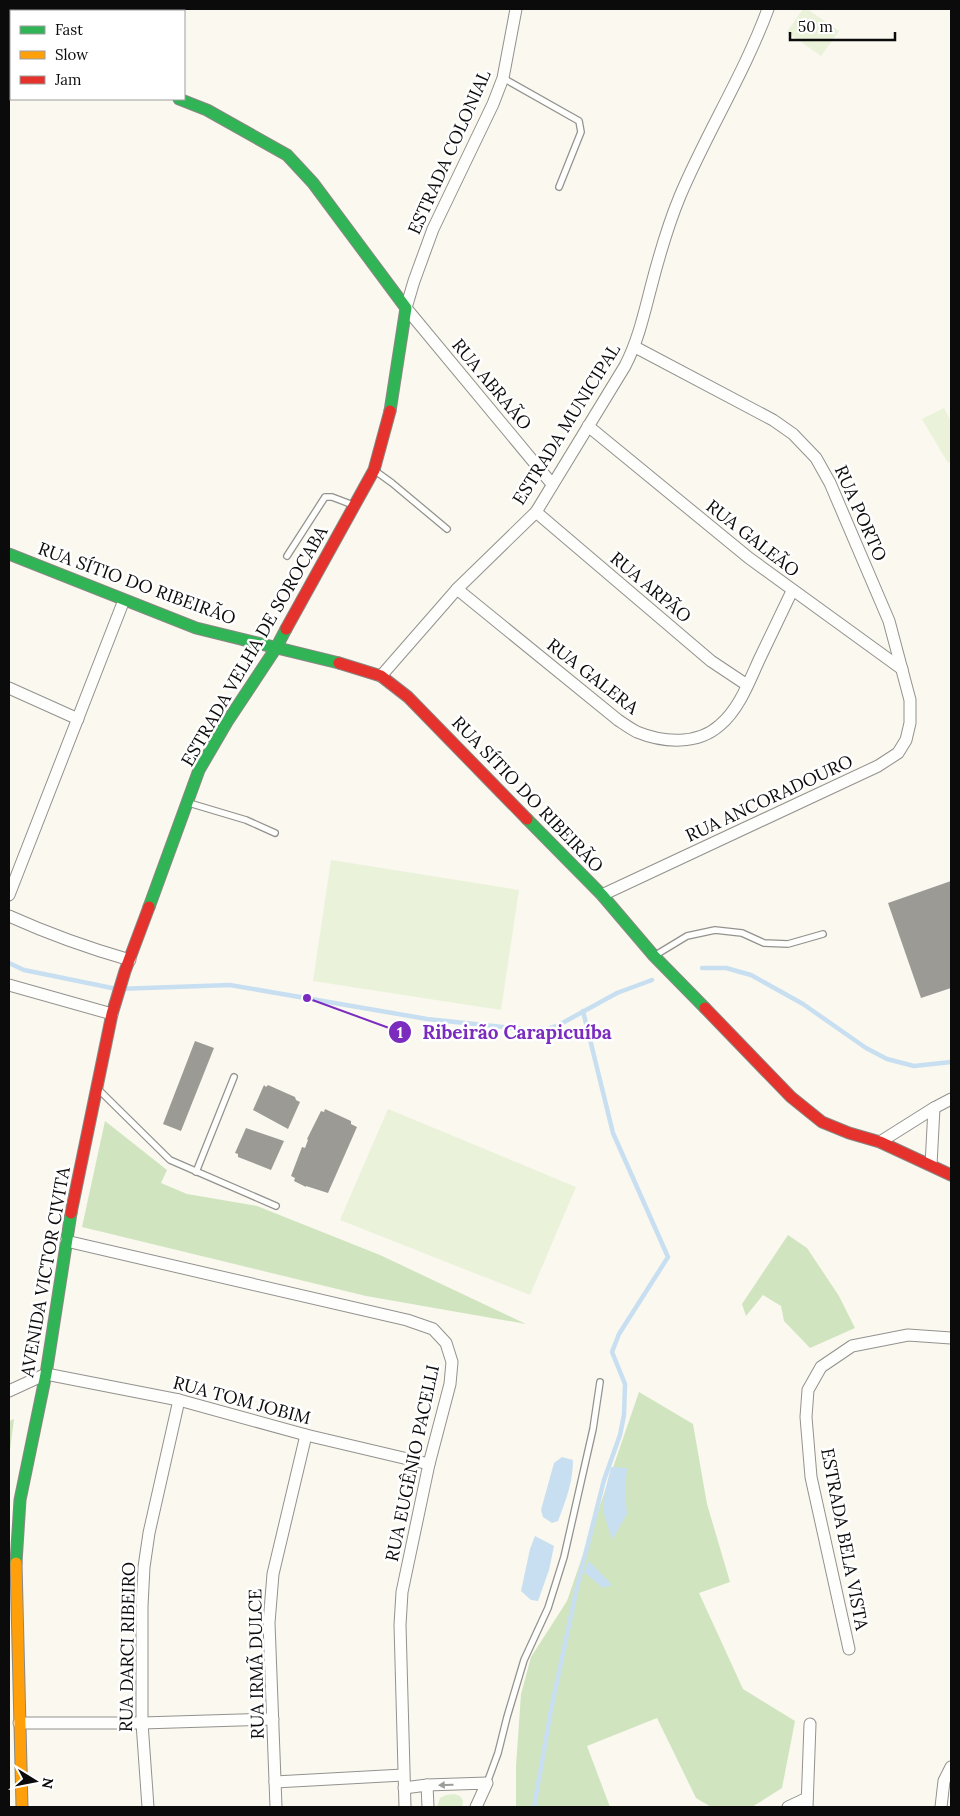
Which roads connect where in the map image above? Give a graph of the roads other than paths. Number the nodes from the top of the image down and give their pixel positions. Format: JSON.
{"nodes":[{"id":1,"x":516,"y":9,"type":"edge"},
{"id":2,"x":768,"y":9,"type":"edge"},
{"id":3,"x":503,"y":78,"type":"junction"},
{"id":4,"x":182,"y":100,"type":"edge"},
{"id":5,"x":559,"y":187,"type":"dead end"},
{"id":6,"x":406,"y":308,"type":"junction"},
{"id":7,"x":635,"y":347,"type":"junction"},
{"id":8,"x":588,"y":426,"type":"junction"},
{"id":9,"x":374,"y":470,"type":"junction"},
{"id":10,"x":552,"y":484,"type":"junction"},
{"id":11,"x":355,"y":505,"type":"junction"},
{"id":12,"x":536,"y":512,"type":"junction"},
{"id":13,"x":447,"y":529,"type":"dead end"},
{"id":14,"x":9,"y":554,"type":"edge"},
{"id":15,"x":287,"y":556,"type":"dead end"},
{"id":16,"x":458,"y":589,"type":"junction"},
{"id":17,"x":792,"y":591,"type":"junction"},
{"id":18,"x":124,"y":600,"type":"junction"},
{"id":19,"x":276,"y":648,"type":"junction"},
{"id":20,"x":902,"y":669,"type":"junction"},
{"id":21,"x":381,"y":676,"type":"junction"},
{"id":22,"x":747,"y":685,"type":"junction"},
{"id":23,"x":9,"y":688,"type":"edge"},
{"id":24,"x":910,"y":700,"type":"joint"},
{"id":25,"x":78,"y":718,"type":"junction"},
{"id":26,"x":187,"y":802,"type":"junction"},
{"id":27,"x":275,"y":833,"type":"dead end"},
{"id":28,"x":9,"y":895,"type":"edge"},
{"id":29,"x":602,"y":895,"type":"junction"},
{"id":30,"x":9,"y":916,"type":"edge"},
{"id":31,"x":823,"y":934,"type":"dead end"},
{"id":32,"x":654,"y":956,"type":"junction"},
{"id":33,"x":128,"y":966,"type":"junction"},
{"id":34,"x":9,"y":986,"type":"edge"},
{"id":35,"x":114,"y":1009,"type":"junction"},
{"id":36,"x":234,"y":1077,"type":"dead end"},
{"id":37,"x":96,"y":1088,"type":"junction"},
{"id":38,"x":951,"y":1099,"type":"edge"},
{"id":39,"x":934,"y":1108,"type":"junction"},
{"id":40,"x":880,"y":1142,"type":"junction"},
{"id":41,"x":931,"y":1165,"type":"junction"},
{"id":42,"x":196,"y":1172,"type":"junction"},
{"id":43,"x":951,"y":1175,"type":"edge"},
{"id":44,"x":276,"y":1206,"type":"dead end"},
{"id":45,"x":66,"y":1241,"type":"junction"},
{"id":46,"x":951,"y":1338,"type":"edge"},
{"id":47,"x":46,"y":1374,"type":"junction"},
{"id":48,"x":600,"y":1382,"type":"dead end"},
{"id":49,"x":9,"y":1391,"type":"edge"},
{"id":50,"x":178,"y":1400,"type":"junction"},
{"id":51,"x":306,"y":1435,"type":"junction"},
{"id":52,"x":428,"y":1464,"type":"junction"},
{"id":53,"x":849,"y":1650,"type":"dead end"},
{"id":54,"x":273,"y":1719,"type":"junction"},
{"id":55,"x":142,"y":1723,"type":"junction"},
{"id":56,"x":19,"y":1724,"type":"junction"},
{"id":57,"x":810,"y":1724,"type":"dead end"},
{"id":58,"x":951,"y":1767,"type":"edge"},
{"id":59,"x":403,"y":1775,"type":"junction"},
{"id":60,"x":275,"y":1782,"type":"junction"},
{"id":61,"x":487,"y":1783,"type":"junction"},
{"id":62,"x":427,"y":1785,"type":"junction"},
{"id":63,"x":404,"y":1788,"type":"junction"},
{"id":64,"x":807,"y":1803,"type":"edge"},
{"id":65,"x":22,"y":1807,"type":"edge"},
{"id":66,"x":148,"y":1807,"type":"edge"},
{"id":67,"x":276,"y":1807,"type":"edge"},
{"id":68,"x":405,"y":1807,"type":"edge"},
{"id":69,"x":428,"y":1807,"type":"edge"},
{"id":70,"x":476,"y":1807,"type":"edge"},
{"id":71,"x":788,"y":1807,"type":"edge"},
{"id":72,"x":941,"y":1807,"type":"edge"}],
"edges":[{"from":1,"to":3,"type":"street","name":"ESTRADA COLONIAL"},
{"from":2,"to":7,"type":"street","name":"ESTRADA MUNICIPAL"},
{"from":3,"to":5,"type":"lane"},
{"from":3,"to":6,"type":"street","name":"ESTRADA COLONIAL"},
{"from":4,"to":6,"type":"main road"},
{"from":6,"to":9,"type":"main road","name":"ESTRADA VELHA DE SOROCABA"},
{"from":6,"to":10,"type":"street","name":"RUA ABRAÃO"},
{"from":7,"to":8,"type":"street","name":"ESTRADA MUNICIPAL"},
{"from":7,"to":20,"type":"street","name":"RUA PORTO"},
{"from":8,"to":10,"type":"street","name":"ESTRADA MUNICIPAL"},
{"from":8,"to":17,"type":"street","name":"RUA GALEÃO"},
{"from":9,"to":11,"type":"main road","name":"ESTRADA VELHA DE SOROCABA"},
{"from":9,"to":13,"type":"lane"},
{"from":10,"to":12,"type":"street","name":"ESTRADA MUNICIPAL"},
{"from":11,"to":15,"type":"lane"},
{"from":11,"to":19,"type":"main road","name":"ESTRADA VELHA DE SOROCABA"},
{"from":12,"to":16,"type":"street","name":"ESTRADA MUNICIPAL"},
{"from":12,"to":22,"type":"street","name":"RUA ARPÃO"},
{"from":14,"to":18,"type":"main road","name":"RUA SÍTIO DO RIBEIRÃO"},
{"from":16,"to":21,"type":"street","name":"ESTRADA MUNICIPAL"},
{"from":16,"to":22,"type":"street","name":"RUA GALERA"},
{"from":17,"to":20,"type":"street","name":"RUA GALEÃO"},
{"from":17,"to":22,"type":"street","name":"RUA GALERA"},
{"from":18,"to":19,"type":"main road","name":"RUA SÍTIO DO RIBEIRÃO"},
{"from":18,"to":25,"type":"street"},
{"from":19,"to":21,"type":"main road","name":"RUA SÍTIO DO RIBEIRÃO"},
{"from":19,"to":26,"type":"main road","name":"ESTRADA VELHA DE SOROCABA"},
{"from":20,"to":24,"type":"street","name":"RUA PORTO"},
{"from":21,"to":29,"type":"main road","name":"RUA SÍTIO DO RIBEIRÃO"},
{"from":23,"to":25,"type":"street"},
{"from":24,"to":29,"type":"street","name":"RUA ANCORADOURO"},
{"from":25,"to":28,"type":"street"},
{"from":26,"to":27,"type":"lane"},
{"from":26,"to":33,"type":"main road","name":"ESTRADA VELHA DE SOROCABA"},
{"from":29,"to":32,"type":"main road","name":"RUA SÍTIO DO RIBEIRÃO"},
{"from":30,"to":33,"type":"street"},
{"from":31,"to":32,"type":"lane"},
{"from":32,"to":40,"type":"main road","name":"RUA SÍTIO DO RIBEIRÃO"},
{"from":33,"to":35,"type":"main road","name":"ESTRADA VELHA DE SOROCABA"},
{"from":34,"to":35,"type":"street"},
{"from":35,"to":37,"type":"main road","name":"AVENIDA VICTOR CIVITA"},
{"from":36,"to":42,"type":"lane"},
{"from":37,"to":42,"type":"lane"},
{"from":37,"to":45,"type":"main road","name":"AVENIDA VICTOR CIVITA"},
{"from":38,"to":39,"type":"street"},
{"from":39,"to":40,"type":"street"},
{"from":39,"to":41,"type":"street"},
{"from":40,"to":41,"type":"main road","name":"RUA SÍTIO DO RIBEIRÃO"},
{"from":41,"to":43,"type":"main road","name":"RUA SÍTIO DO RIBEIRÃO"},
{"from":42,"to":44,"type":"lane"},
{"from":45,"to":47,"type":"main road","name":"AVENIDA VICTOR CIVITA"},
{"from":45,"to":52,"type":"street","name":"RUA EUGÊNIO PACELLI"},
{"from":46,"to":53,"type":"street","name":"ESTRADA BELA VISTA"},
{"from":47,"to":49,"type":"street"},
{"from":47,"to":50,"type":"street","name":"RUA TOM JOBIM"},
{"from":47,"to":56,"type":"main road","name":"AVENIDA VICTOR CIVITA"},
{"from":48,"to":61,"type":"lane"},
{"from":50,"to":51,"type":"street","name":"RUA TOM JOBIM"},
{"from":50,"to":55,"type":"street","name":"RUA DARCI RIBEIRO"},
{"from":51,"to":52,"type":"street","name":"RUA TOM JOBIM"},
{"from":51,"to":54,"type":"street","name":"RUA IRMÃ DULCE"},
{"from":52,"to":59,"type":"street","name":"RUA EUGÊNIO PACELLI"},
{"from":54,"to":55,"type":"street"},
{"from":54,"to":60,"type":"street","name":"RUA IRMÃ DULCE"},
{"from":55,"to":56,"type":"street"},
{"from":55,"to":66,"type":"street","name":"RUA DARCI RIBEIRO"},
{"from":56,"to":65,"type":"main road","name":"AVENIDA VICTOR CIVITA"},
{"from":57,"to":64,"type":"street"},
{"from":58,"to":72,"type":"street"},
{"from":59,"to":60,"type":"street"},
{"from":59,"to":63,"type":"street","name":"RUA EUGÊNIO PACELLI"},
{"from":60,"to":67,"type":"street","name":"RUA IRMÃ DULCE"},
{"from":61,"to":62,"type":"street","one_way":true},
{"from":61,"to":70,"type":"street"},
{"from":62,"to":63,"type":"street"},
{"from":62,"to":69,"type":"street"},
{"from":63,"to":68,"type":"street","name":"RUA EUGÊNIO PACELLI"},
{"from":64,"to":71,"type":"street"}]}
